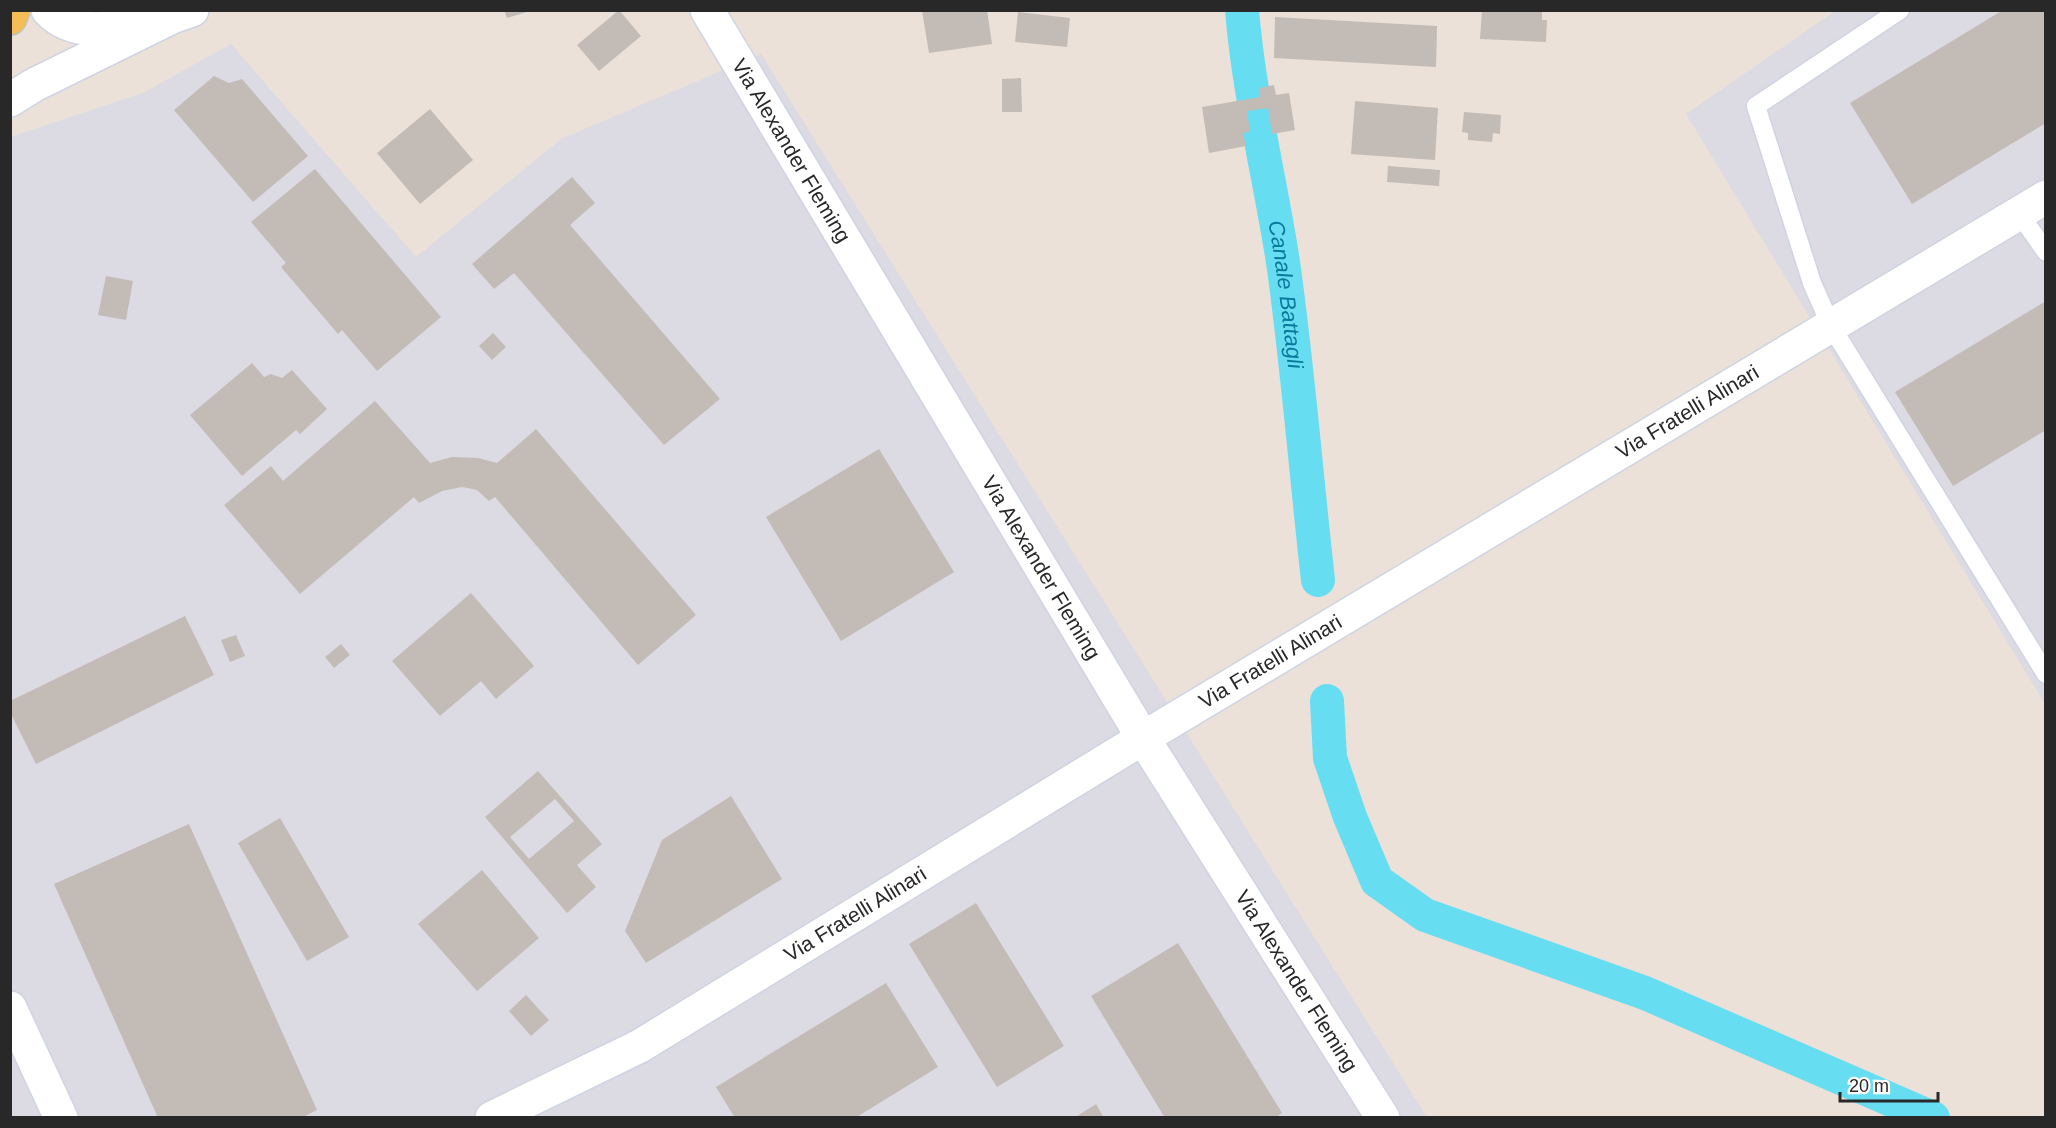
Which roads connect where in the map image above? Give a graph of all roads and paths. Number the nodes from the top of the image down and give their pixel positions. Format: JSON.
{"nodes":[{"id":1,"x":13,"y":10,"type":"edge"},
{"id":2,"x":48,"y":10,"type":"edge"},
{"id":3,"x":707,"y":10,"type":"edge"},
{"id":4,"x":1900,"y":10,"type":"edge"},
{"id":5,"x":182,"y":14,"type":"edge"},
{"id":6,"x":10,"y":18,"type":"edge"},
{"id":7,"x":10,"y":100,"type":"edge"},
{"id":8,"x":2039,"y":202,"type":"edge"},
{"id":9,"x":2046,"y":252,"type":"edge"},
{"id":10,"x":1831,"y":326,"type":"junction"},
{"id":11,"x":2044,"y":667,"type":"edge"},
{"id":12,"x":1143,"y":738,"type":"junction"},
{"id":13,"x":10,"y":1008,"type":"edge"},
{"id":14,"x":61,"y":1118,"type":"edge"},
{"id":15,"x":492,"y":1118,"type":"edge"},
{"id":16,"x":1383,"y":1118,"type":"edge"}],
"edges":[{"from":1,"to":6,"type":"main road"},
{"from":2,"to":5,"type":"street"},
{"from":3,"to":12,"type":"street","name":"Via Alexander Fleming"},
{"from":4,"to":10,"type":"lane"},
{"from":5,"to":7,"type":"street"},
{"from":8,"to":9,"type":"lane"},
{"from":8,"to":10,"type":"street","name":"Via Fratelli Alinari"},
{"from":10,"to":11,"type":"lane"},
{"from":10,"to":12,"type":"street","name":"Via Fratelli Alinari"},
{"from":12,"to":15,"type":"street","name":"Via Fratelli Alinari"},
{"from":12,"to":16,"type":"street","name":"Via Alexander Fleming"},
{"from":13,"to":14,"type":"street"}]}
